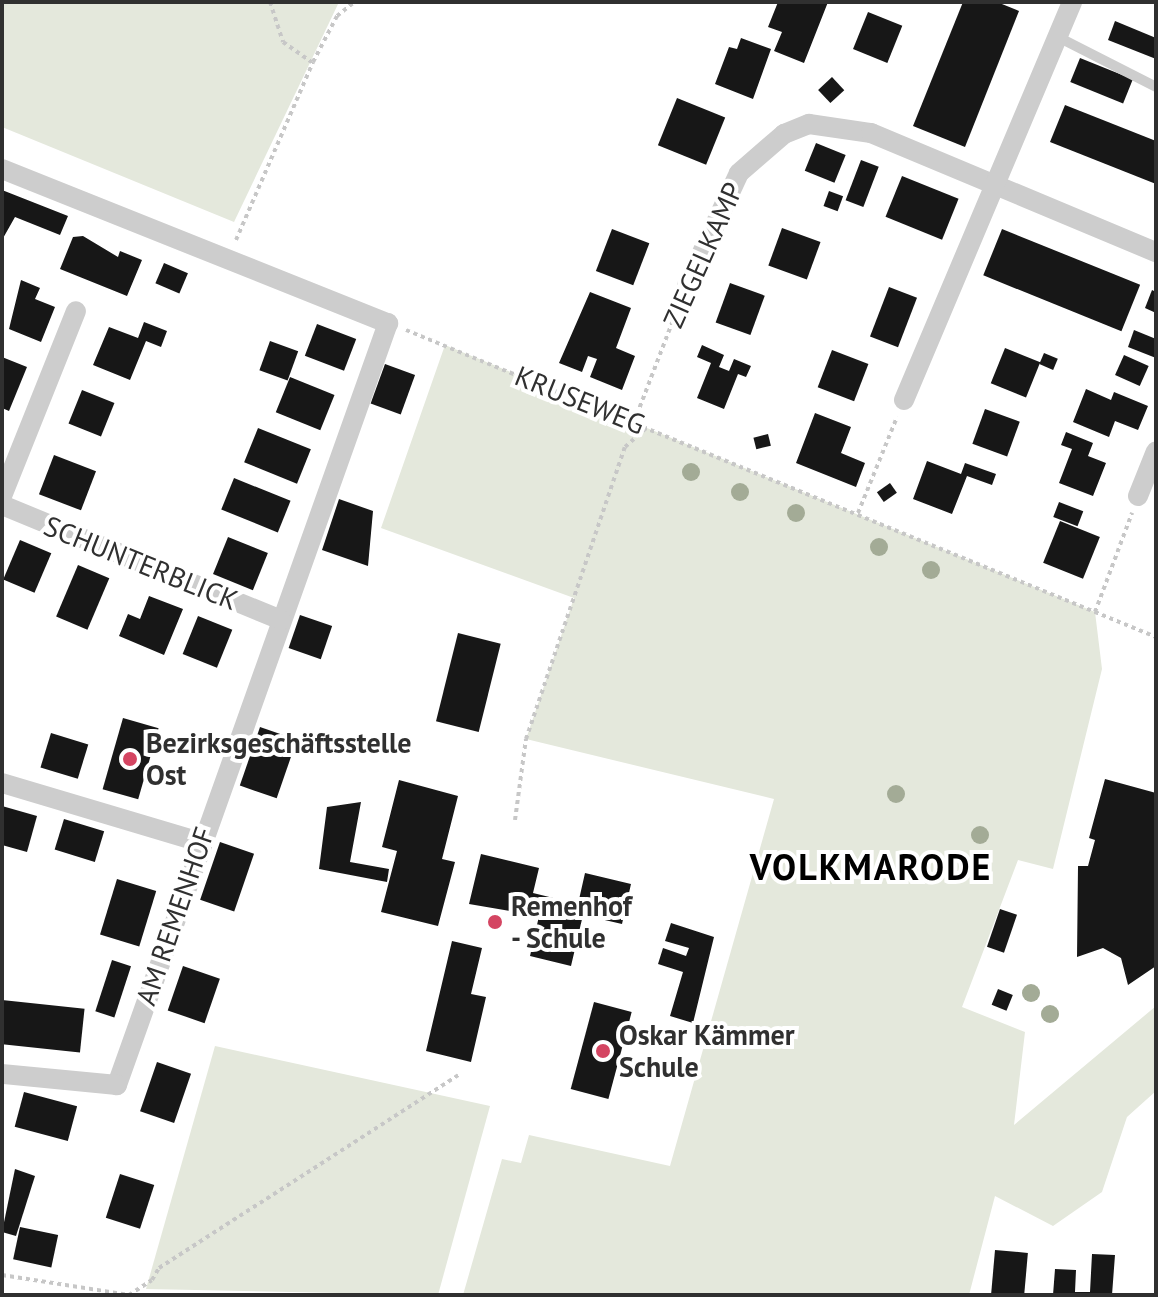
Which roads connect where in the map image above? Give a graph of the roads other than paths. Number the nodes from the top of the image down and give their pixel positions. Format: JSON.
{"nodes":[{"id":1,"x":1072,"y":2,"type":"edge"},
{"id":2,"x":1056,"y":36,"type":"junction"},
{"id":3,"x":1156,"y":87,"type":"edge"},
{"id":4,"x":2,"y":169,"type":"edge"},
{"id":5,"x":994,"y":183,"type":"junction"},
{"id":6,"x":1156,"y":252,"type":"edge"},
{"id":7,"x":687,"y":285,"type":"road end"},
{"id":8,"x":76,"y":311,"type":"dead end"},
{"id":9,"x":904,"y":400,"type":"road end"},
{"id":10,"x":1156,"y":451,"type":"edge"},
{"id":11,"x":2,"y":496,"type":"edge"},
{"id":12,"x":1138,"y":496,"type":"road end"},
{"id":13,"x":2,"y":505,"type":"edge"},
{"id":14,"x":281,"y":620,"type":"junction"},
{"id":15,"x":2,"y":783,"type":"edge"},
{"id":16,"x":200,"y":842,"type":"junction"},
{"id":17,"x":2,"y":1074,"type":"edge"}],
"edges":[{"from":1,"to":2,"type":"street"},
{"from":2,"to":3,"type":"lane"},
{"from":2,"to":5,"type":"street"},
{"from":4,"to":14,"type":"street","name":"AM REMENHOF"},
{"from":5,"to":6,"type":"street","name":"ZIEGELKAMP"},
{"from":5,"to":7,"type":"street","name":"ZIEGELKAMP"},
{"from":5,"to":9,"type":"street"},
{"from":8,"to":11,"type":"street"},
{"from":10,"to":12,"type":"street"},
{"from":13,"to":14,"type":"street","name":"SCHUNTERBLICK"},
{"from":14,"to":16,"type":"street","name":"AM REMENHOF"},
{"from":15,"to":16,"type":"street"},
{"from":16,"to":17,"type":"street","name":"AM REMENHOF"}]}
